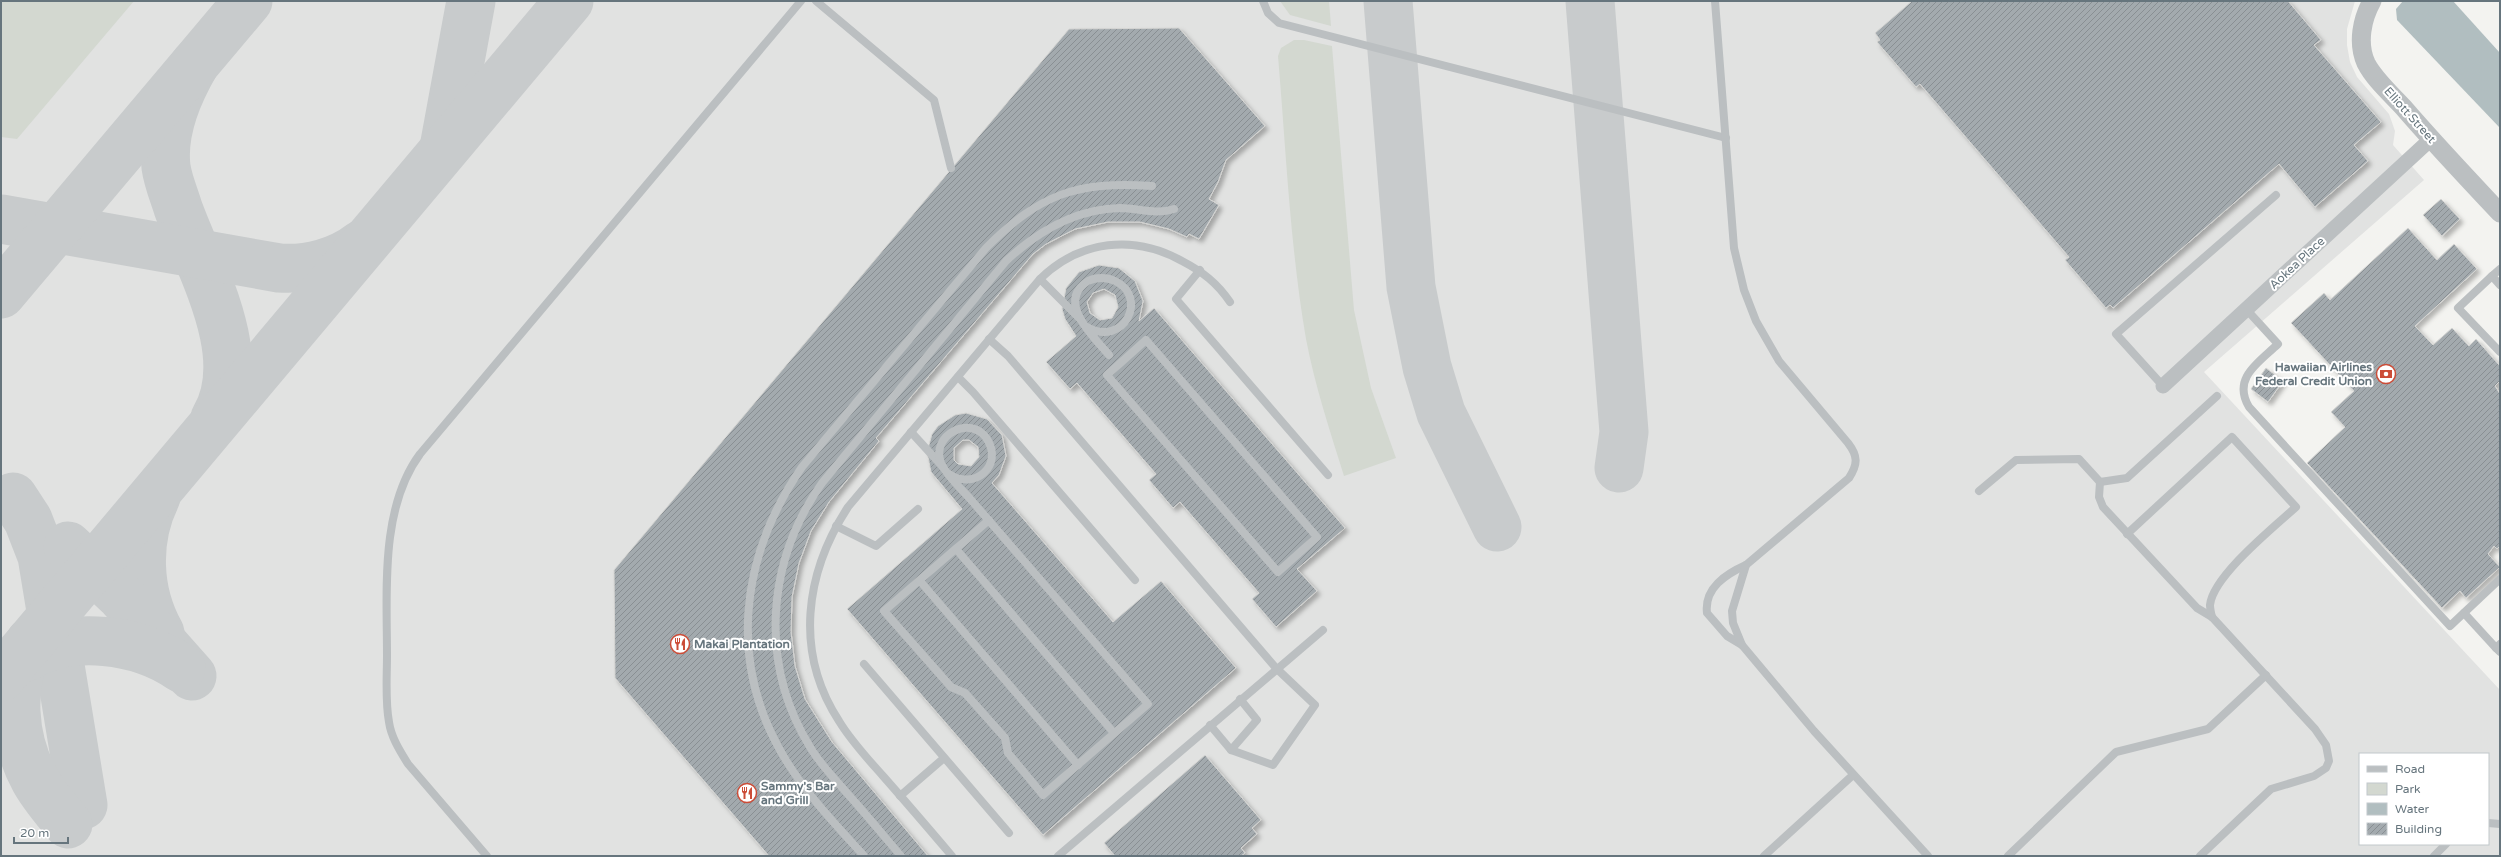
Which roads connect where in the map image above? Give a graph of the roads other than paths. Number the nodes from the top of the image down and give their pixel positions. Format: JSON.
{"nodes":[{"id":1,"x":801,"y":1,"type":"edge"},
{"id":2,"x":816,"y":1,"type":"edge"},
{"id":3,"x":1263,"y":1,"type":"edge"},
{"id":4,"x":1715,"y":1,"type":"edge"},
{"id":5,"x":2372,"y":1,"type":"edge"},
{"id":6,"x":1726,"y":138,"type":"junction"},
{"id":7,"x":2431,"y":139,"type":"junction"},
{"id":8,"x":951,"y":168,"type":"dead end"},
{"id":9,"x":1152,"y":186,"type":"dead end"},
{"id":10,"x":2276,"y":195,"type":"dead end"},
{"id":11,"x":1174,"y":209,"type":"dead end"},
{"id":12,"x":2500,"y":213,"type":"edge"},
{"id":13,"x":2500,"y":269,"type":"edge"},
{"id":14,"x":1200,"y":270,"type":"junction"},
{"id":15,"x":2492,"y":276,"type":"junction"},
{"id":16,"x":1040,"y":279,"type":"junction"},
{"id":17,"x":2500,"y":285,"type":"edge"},
{"id":18,"x":1230,"y":302,"type":"dead end"},
{"id":19,"x":2246,"y":310,"type":"junction"},
{"id":20,"x":990,"y":339,"type":"junction"},
{"id":21,"x":2500,"y":352,"type":"edge"},
{"id":22,"x":1118,"y":365,"type":"junction"},
{"id":23,"x":958,"y":377,"type":"junction"},
{"id":24,"x":2163,"y":386,"type":"joint"},
{"id":25,"x":2217,"y":396,"type":"dead end"},
{"id":26,"x":911,"y":432,"type":"junction"},
{"id":27,"x":1328,"y":475,"type":"dead end"},
{"id":28,"x":2100,"y":482,"type":"junction"},
{"id":29,"x":1979,"y":491,"type":"dead end"},
{"id":30,"x":918,"y":509,"type":"dead end"},
{"id":31,"x":989,"y":520,"type":"junction"},
{"id":32,"x":836,"y":526,"type":"junction"},
{"id":33,"x":2127,"y":534,"type":"junction"},
{"id":34,"x":956,"y":550,"type":"junction"},
{"id":35,"x":1746,"y":565,"type":"junction"},
{"id":36,"x":2500,"y":579,"type":"edge"},
{"id":37,"x":1135,"y":580,"type":"dead end"},
{"id":38,"x":920,"y":581,"type":"junction"},
{"id":39,"x":2464,"y":613,"type":"junction"},
{"id":40,"x":2212,"y":617,"type":"junction"},
{"id":41,"x":1323,"y":630,"type":"dead end"},
{"id":42,"x":1742,"y":645,"type":"junction"},
{"id":43,"x":2499,"y":648,"type":"edge"},
{"id":44,"x":864,"y":664,"type":"dead end"},
{"id":45,"x":1276,"y":668,"type":"junction"},
{"id":46,"x":2266,"y":676,"type":"junction"},
{"id":47,"x":1240,"y":699,"type":"junction"},
{"id":48,"x":1210,"y":725,"type":"junction"},
{"id":49,"x":1114,"y":733,"type":"junction"},
{"id":50,"x":1230,"y":750,"type":"junction"},
{"id":51,"x":944,"y":758,"type":"junction"},
{"id":52,"x":1078,"y":764,"type":"junction"},
{"id":53,"x":1853,"y":775,"type":"junction"},
{"id":54,"x":900,"y":796,"type":"junction"},
{"id":55,"x":2489,"y":823,"type":"edge"},
{"id":56,"x":2500,"y":824,"type":"edge"},
{"id":57,"x":1009,"y":833,"type":"dead end"},
{"id":58,"x":2445,"y":845,"type":"edge"},
{"id":59,"x":487,"y":856,"type":"edge"},
{"id":60,"x":864,"y":856,"type":"edge"},
{"id":61,"x":901,"y":856,"type":"edge"},
{"id":62,"x":952,"y":856,"type":"edge"},
{"id":63,"x":1058,"y":856,"type":"edge"},
{"id":64,"x":1764,"y":856,"type":"edge"},
{"id":65,"x":1928,"y":856,"type":"edge"},
{"id":66,"x":2008,"y":856,"type":"edge"},
{"id":67,"x":2200,"y":856,"type":"edge"},
{"id":68,"x":2434,"y":856,"type":"edge"}],
"edges":[{"from":1,"to":59,"type":"lane"},
{"from":2,"to":8,"type":"lane"},
{"from":3,"to":6,"type":"lane"},
{"from":4,"to":6,"type":"lane"},
{"from":5,"to":7,"type":"street","name":"Elliott Street"},
{"from":6,"to":35,"type":"lane"},
{"from":7,"to":12,"type":"street","name":"Elliott Street"},
{"from":7,"to":19,"type":"street","name":"Aokea Place"},
{"from":9,"to":60,"type":"lane"},
{"from":10,"to":24,"type":"lane"},
{"from":11,"to":61,"type":"lane"},
{"from":13,"to":15,"type":"lane"},
{"from":14,"to":16,"type":"lane"},
{"from":14,"to":18,"type":"lane"},
{"from":14,"to":27,"type":"lane"},
{"from":15,"to":17,"type":"lane"},
{"from":15,"to":21,"type":"lane"},
{"from":16,"to":20,"type":"lane"},
{"from":16,"to":22,"type":"lane","bridge":true},
{"from":19,"to":24,"type":"street","name":"Aokea Place"},
{"from":19,"to":39,"type":"lane"},
{"from":20,"to":23,"type":"lane"},
{"from":20,"to":45,"type":"lane"},
{"from":22,"to":22,"type":"lane"},
{"from":23,"to":26,"type":"lane"},
{"from":23,"to":37,"type":"lane"},
{"from":25,"to":28,"type":"lane"},
{"from":26,"to":31,"type":"lane","bridge":true},
{"from":26,"to":32,"type":"lane"},
{"from":28,"to":29,"type":"lane"},
{"from":28,"to":33,"type":"lane"},
{"from":30,"to":32,"type":"lane"},
{"from":31,"to":34,"type":"lane"},
{"from":31,"to":49,"type":"lane"},
{"from":32,"to":54,"type":"lane"},
{"from":33,"to":40,"type":"lane"},
{"from":33,"to":40,"type":"lane"},
{"from":34,"to":38,"type":"lane"},
{"from":34,"to":49,"type":"lane"},
{"from":35,"to":42,"type":"lane"},
{"from":35,"to":42,"type":"lane"},
{"from":36,"to":39,"type":"lane"},
{"from":38,"to":52,"type":"lane"},
{"from":38,"to":52,"type":"lane"},
{"from":39,"to":43,"type":"lane"},
{"from":40,"to":46,"type":"lane"},
{"from":41,"to":45,"type":"lane"},
{"from":42,"to":53,"type":"lane"},
{"from":44,"to":51,"type":"lane"},
{"from":45,"to":47,"type":"lane"},
{"from":45,"to":50,"type":"lane"},
{"from":46,"to":66,"type":"lane"},
{"from":46,"to":67,"type":"lane"},
{"from":47,"to":48,"type":"lane"},
{"from":47,"to":50,"type":"lane"},
{"from":48,"to":50,"type":"lane"},
{"from":48,"to":63,"type":"lane"},
{"from":49,"to":52,"type":"lane"},
{"from":51,"to":54,"type":"lane"},
{"from":51,"to":57,"type":"lane"},
{"from":53,"to":64,"type":"lane"},
{"from":53,"to":65,"type":"lane"},
{"from":54,"to":62,"type":"lane"},
{"from":55,"to":56,"type":"lane"},
{"from":58,"to":68,"type":"lane"}]}
